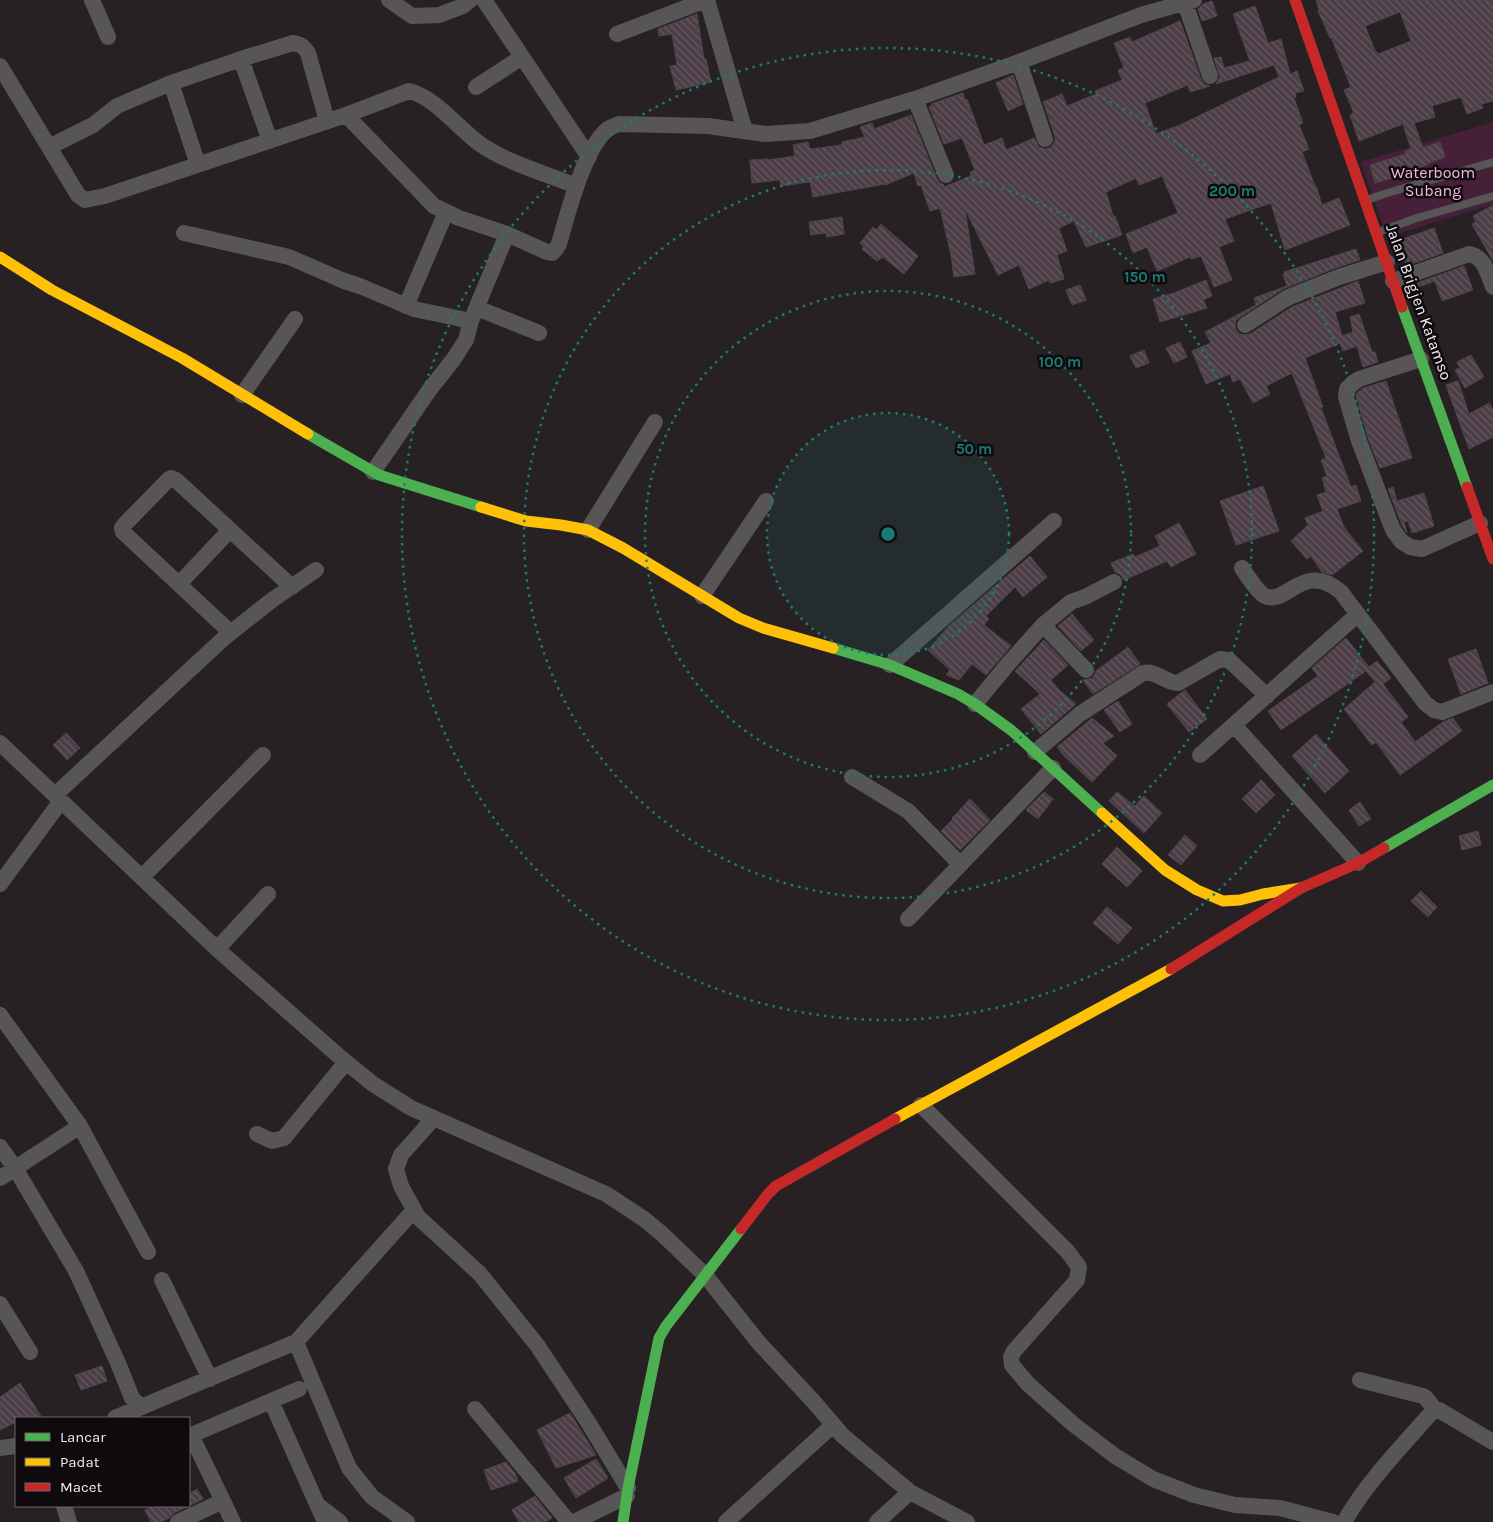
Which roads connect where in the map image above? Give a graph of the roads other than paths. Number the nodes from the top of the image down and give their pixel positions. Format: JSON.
{"nodes":[{"id":1,"x":92,"y":0,"type":"edge"},
{"id":2,"x":389,"y":0,"type":"edge"},
{"id":3,"x":470,"y":0,"type":"edge"},
{"id":4,"x":484,"y":0,"type":"edge"},
{"id":5,"x":707,"y":0,"type":"edge"},
{"id":6,"x":1295,"y":0,"type":"edge"},
{"id":7,"x":1189,"y":2,"type":"edge"},
{"id":8,"x":1138,"y":8,"type":"edge"},
{"id":9,"x":618,"y":34,"type":"dead end"},
{"id":10,"x":108,"y":37,"type":"dead end"},
{"id":11,"x":522,"y":57,"type":"junction"},
{"id":12,"x":241,"y":59,"type":"junction"},
{"id":13,"x":1019,"y":62,"type":"junction"},
{"id":14,"x":0,"y":66,"type":"edge"},
{"id":15,"x":1210,"y":76,"type":"dead end"},
{"id":16,"x":171,"y":83,"type":"junction"},
{"id":17,"x":476,"y":87,"type":"dead end"},
{"id":18,"x":915,"y":98,"type":"junction"},
{"id":19,"x":346,"y":115,"type":"junction"},
{"id":20,"x":327,"y":121,"type":"junction"},
{"id":21,"x":745,"y":131,"type":"junction"},
{"id":22,"x":1044,"y":138,"type":"dead end"},
{"id":23,"x":270,"y":140,"type":"junction"},
{"id":24,"x":48,"y":147,"type":"junction"},
{"id":25,"x":590,"y":157,"type":"junction"},
{"id":26,"x":1493,"y":162,"type":"edge"},
{"id":27,"x":198,"y":165,"type":"junction"},
{"id":28,"x":946,"y":175,"type":"dead end"},
{"id":29,"x":576,"y":186,"type":"junction"},
{"id":30,"x":1493,"y":196,"type":"edge"},
{"id":31,"x":1365,"y":201,"type":"junction"},
{"id":32,"x":446,"y":212,"type":"junction"},
{"id":33,"x":1376,"y":232,"type":"junction"},
{"id":34,"x":184,"y":233,"type":"dead end"},
{"id":35,"x":507,"y":234,"type":"junction"},
{"id":36,"x":0,"y":257,"type":"edge"},
{"id":37,"x":1387,"y":262,"type":"junction"},
{"id":38,"x":1393,"y":281,"type":"junction"},
{"id":39,"x":1493,"y":287,"type":"edge"},
{"id":40,"x":406,"y":306,"type":"junction"},
{"id":41,"x":474,"y":314,"type":"junction"},
{"id":42,"x":295,"y":319,"type":"dead end"},
{"id":43,"x":1245,"y":325,"type":"dead end"},
{"id":44,"x":539,"y":332,"type":"dead end"},
{"id":45,"x":1421,"y":359,"type":"junction"},
{"id":46,"x":242,"y":395,"type":"junction"},
{"id":47,"x":655,"y":422,"type":"dead end"},
{"id":48,"x":373,"y":472,"type":"junction"},
{"id":49,"x":766,"y":500,"type":"dead end"},
{"id":50,"x":1054,"y":521,"type":"dead end"},
{"id":51,"x":1480,"y":523,"type":"junction"},
{"id":52,"x":230,"y":530,"type":"junction"},
{"id":53,"x":588,"y":530,"type":"junction"},
{"id":54,"x":1493,"y":558,"type":"edge"},
{"id":55,"x":1242,"y":568,"type":"dead end"},
{"id":56,"x":316,"y":570,"type":"dead end"},
{"id":57,"x":1114,"y":582,"type":"dead end"},
{"id":58,"x":179,"y":584,"type":"junction"},
{"id":59,"x":292,"y":587,"type":"junction"},
{"id":60,"x":702,"y":596,"type":"junction"},
{"id":61,"x":1358,"y":614,"type":"junction"},
{"id":62,"x":1043,"y":625,"type":"junction"},
{"id":63,"x":230,"y":632,"type":"junction"},
{"id":64,"x":890,"y":665,"type":"junction"},
{"id":65,"x":1086,"y":670,"type":"dead end"},
{"id":66,"x":1493,"y":692,"type":"edge"},
{"id":67,"x":1267,"y":696,"type":"junction"},
{"id":68,"x":976,"y":704,"type":"junction"},
{"id":69,"x":1234,"y":725,"type":"junction"},
{"id":70,"x":0,"y":743,"type":"edge"},
{"id":71,"x":1035,"y":752,"type":"junction"},
{"id":72,"x":263,"y":755,"type":"dead end"},
{"id":73,"x":1200,"y":755,"type":"dead end"},
{"id":74,"x":1053,"y":768,"type":"junction"},
{"id":75,"x":852,"y":778,"type":"dead end"},
{"id":76,"x":1493,"y":785,"type":"edge"},
{"id":77,"x":58,"y":798,"type":"junction"},
{"id":78,"x":1358,"y":863,"type":"junction"},
{"id":79,"x":960,"y":864,"type":"junction"},
{"id":80,"x":142,"y":877,"type":"junction"},
{"id":81,"x":0,"y":884,"type":"edge"},
{"id":82,"x":1301,"y":888,"type":"junction"},
{"id":83,"x":268,"y":894,"type":"dead end"},
{"id":84,"x":908,"y":919,"type":"dead end"},
{"id":85,"x":217,"y":949,"type":"junction"},
{"id":86,"x":0,"y":1015,"type":"edge"},
{"id":87,"x":346,"y":1062,"type":"junction"},
{"id":88,"x":921,"y":1105,"type":"junction"},
{"id":89,"x":434,"y":1118,"type":"junction"},
{"id":90,"x":80,"y":1126,"type":"junction"},
{"id":91,"x":257,"y":1134,"type":"dead end"},
{"id":92,"x":0,"y":1147,"type":"edge"},
{"id":93,"x":15,"y":1168,"type":"junction"},
{"id":94,"x":0,"y":1178,"type":"edge"},
{"id":95,"x":414,"y":1210,"type":"junction"},
{"id":96,"x":148,"y":1252,"type":"dead end"},
{"id":97,"x":705,"y":1275,"type":"junction"},
{"id":98,"x":162,"y":1280,"type":"dead end"},
{"id":99,"x":0,"y":1304,"type":"edge"},
{"id":100,"x":296,"y":1342,"type":"junction"},
{"id":101,"x":30,"y":1352,"type":"dead end"},
{"id":102,"x":210,"y":1378,"type":"junction"},
{"id":103,"x":1360,"y":1380,"type":"dead end"},
{"id":104,"x":299,"y":1389,"type":"dead end"},
{"id":105,"x":271,"y":1401,"type":"junction"},
{"id":106,"x":143,"y":1406,"type":"junction"},
{"id":107,"x":475,"y":1409,"type":"dead end"},
{"id":108,"x":1436,"y":1411,"type":"junction"},
{"id":109,"x":117,"y":1417,"type":"edge"},
{"id":110,"x":833,"y":1425,"type":"junction"},
{"id":111,"x":190,"y":1436,"type":"edge"},
{"id":112,"x":1493,"y":1442,"type":"edge"},
{"id":113,"x":15,"y":1446,"type":"edge"},
{"id":114,"x":0,"y":1448,"type":"edge"},
{"id":115,"x":627,"y":1492,"type":"junction"},
{"id":116,"x":910,"y":1492,"type":"junction"},
{"id":117,"x":223,"y":1501,"type":"junction"},
{"id":118,"x":317,"y":1504,"type":"junction"},
{"id":119,"x":64,"y":1507,"type":"edge"},
{"id":120,"x":69,"y":1522,"type":"edge"},
{"id":121,"x":178,"y":1522,"type":"edge"},
{"id":122,"x":233,"y":1522,"type":"edge"},
{"id":123,"x":325,"y":1522,"type":"edge"},
{"id":124,"x":340,"y":1522,"type":"edge"},
{"id":125,"x":406,"y":1522,"type":"edge"},
{"id":126,"x":569,"y":1522,"type":"edge"},
{"id":127,"x":574,"y":1522,"type":"edge"},
{"id":128,"x":624,"y":1522,"type":"edge"},
{"id":129,"x":726,"y":1522,"type":"edge"},
{"id":130,"x":877,"y":1522,"type":"edge"},
{"id":131,"x":967,"y":1522,"type":"edge"},
{"id":132,"x":1333,"y":1522,"type":"edge"},
{"id":133,"x":1344,"y":1522,"type":"edge"}],
"edges":[{"from":1,"to":10,"type":"street"},
{"from":2,"to":3,"type":"street"},
{"from":4,"to":11,"type":"street"},
{"from":5,"to":9,"type":"street"},
{"from":5,"to":21,"type":"street"},
{"from":6,"to":31,"type":"street","name":"Jalan Brigjen Katamso"},
{"from":7,"to":8,"type":"street"},
{"from":7,"to":15,"type":"street"},
{"from":8,"to":13,"type":"street"},
{"from":11,"to":17,"type":"street"},
{"from":11,"to":25,"type":"street"},
{"from":12,"to":16,"type":"street"},
{"from":12,"to":20,"type":"street"},
{"from":12,"to":23,"type":"street"},
{"from":13,"to":18,"type":"street"},
{"from":13,"to":22,"type":"street"},
{"from":14,"to":24,"type":"street"},
{"from":16,"to":24,"type":"street"},
{"from":16,"to":27,"type":"street"},
{"from":18,"to":21,"type":"street"},
{"from":18,"to":28,"type":"street"},
{"from":19,"to":20,"type":"street"},
{"from":19,"to":29,"type":"street"},
{"from":19,"to":32,"type":"street"},
{"from":20,"to":23,"type":"street"},
{"from":21,"to":25,"type":"street"},
{"from":23,"to":27,"type":"street"},
{"from":24,"to":27,"type":"street"},
{"from":25,"to":29,"type":"street"},
{"from":26,"to":31,"type":"lane"},
{"from":29,"to":35,"type":"street"},
{"from":30,"to":33,"type":"lane"},
{"from":31,"to":33,"type":"street","name":"Jalan Brigjen Katamso"},
{"from":32,"to":35,"type":"street"},
{"from":32,"to":40,"type":"street"},
{"from":33,"to":37,"type":"street","name":"Jalan Brigjen Katamso"},
{"from":34,"to":40,"type":"street"},
{"from":35,"to":41,"type":"street"},
{"from":36,"to":46,"type":"street"},
{"from":37,"to":38,"type":"street","name":"Jalan Brigjen Katamso"},
{"from":37,"to":43,"type":"street"},
{"from":38,"to":39,"type":"street"},
{"from":38,"to":45,"type":"street","name":"Jalan Brigjen Katamso"},
{"from":40,"to":41,"type":"street"},
{"from":41,"to":44,"type":"street"},
{"from":41,"to":48,"type":"street"},
{"from":42,"to":46,"type":"street"},
{"from":45,"to":51,"type":"street","name":"Jalan Brigjen Katamso"},
{"from":45,"to":51,"type":"street"},
{"from":46,"to":48,"type":"street"},
{"from":47,"to":53,"type":"street"},
{"from":48,"to":53,"type":"street"},
{"from":49,"to":60,"type":"street"},
{"from":50,"to":64,"type":"street"},
{"from":51,"to":54,"type":"street","name":"Jalan Brigjen Katamso"},
{"from":52,"to":58,"type":"street"},
{"from":52,"to":58,"type":"street"},
{"from":52,"to":59,"type":"street"},
{"from":53,"to":60,"type":"street"},
{"from":55,"to":61,"type":"street"},
{"from":56,"to":59,"type":"street"},
{"from":57,"to":62,"type":"street"},
{"from":58,"to":63,"type":"street"},
{"from":59,"to":63,"type":"street"},
{"from":60,"to":64,"type":"street"},
{"from":61,"to":66,"type":"street"},
{"from":61,"to":67,"type":"street"},
{"from":62,"to":65,"type":"street"},
{"from":62,"to":68,"type":"street"},
{"from":63,"to":77,"type":"street"},
{"from":64,"to":68,"type":"street"},
{"from":67,"to":69,"type":"street"},
{"from":67,"to":71,"type":"street"},
{"from":68,"to":71,"type":"street"},
{"from":69,"to":73,"type":"street"},
{"from":69,"to":78,"type":"street"},
{"from":70,"to":77,"type":"street"},
{"from":71,"to":74,"type":"street"},
{"from":72,"to":80,"type":"street"},
{"from":74,"to":79,"type":"street"},
{"from":74,"to":82,"type":"street"},
{"from":75,"to":79,"type":"street"},
{"from":76,"to":78,"type":"street"},
{"from":77,"to":80,"type":"street"},
{"from":77,"to":81,"type":"street"},
{"from":78,"to":82,"type":"street"},
{"from":79,"to":84,"type":"street"},
{"from":80,"to":85,"type":"street"},
{"from":82,"to":88,"type":"street"},
{"from":83,"to":85,"type":"street"},
{"from":85,"to":87,"type":"street"},
{"from":86,"to":90,"type":"street"},
{"from":87,"to":89,"type":"street"},
{"from":87,"to":91,"type":"street"},
{"from":88,"to":97,"type":"street"},
{"from":88,"to":132,"type":"street"},
{"from":89,"to":95,"type":"street"},
{"from":89,"to":97,"type":"street"},
{"from":90,"to":93,"type":"street"},
{"from":90,"to":96,"type":"street"},
{"from":92,"to":93,"type":"street"},
{"from":93,"to":94,"type":"street"},
{"from":93,"to":106,"type":"street"},
{"from":95,"to":100,"type":"street"},
{"from":95,"to":115,"type":"street"},
{"from":97,"to":110,"type":"street"},
{"from":97,"to":115,"type":"street"},
{"from":98,"to":102,"type":"street"},
{"from":99,"to":101,"type":"street"},
{"from":100,"to":102,"type":"street"},
{"from":100,"to":125,"type":"street"},
{"from":102,"to":106,"type":"street"},
{"from":103,"to":108,"type":"street"},
{"from":104,"to":105,"type":"street"},
{"from":105,"to":111,"type":"street"},
{"from":105,"to":118,"type":"street"},
{"from":106,"to":109,"type":"street"},
{"from":107,"to":126,"type":"street"},
{"from":108,"to":112,"type":"street"},
{"from":108,"to":133,"type":"street"},
{"from":110,"to":116,"type":"street"},
{"from":110,"to":129,"type":"street"},
{"from":111,"to":117,"type":"street"},
{"from":113,"to":114,"type":"street"},
{"from":115,"to":127,"type":"street"},
{"from":115,"to":128,"type":"street"},
{"from":116,"to":130,"type":"street"},
{"from":116,"to":131,"type":"street"},
{"from":117,"to":121,"type":"street"},
{"from":117,"to":122,"type":"street"},
{"from":118,"to":123,"type":"street"},
{"from":118,"to":124,"type":"street"},
{"from":119,"to":120,"type":"street"}]}
